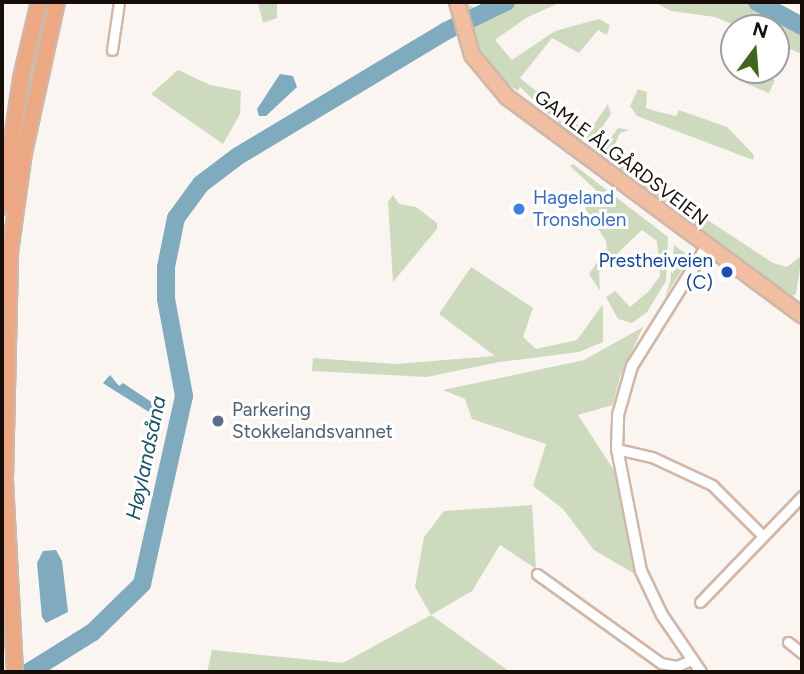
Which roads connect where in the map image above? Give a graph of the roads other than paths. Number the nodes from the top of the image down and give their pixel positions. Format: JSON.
{"nodes":[{"id":1,"x":39,"y":2,"type":"edge"},
{"id":2,"x":57,"y":2,"type":"edge"},
{"id":3,"x":118,"y":2,"type":"edge"},
{"id":4,"x":457,"y":2,"type":"edge"},
{"id":5,"x":112,"y":50,"type":"dead end"},
{"id":6,"x":2,"y":206,"type":"edge"},
{"id":7,"x":707,"y":246,"type":"junction"},
{"id":8,"x":802,"y":315,"type":"edge"},
{"id":9,"x":617,"y":449,"type":"junction"},
{"id":10,"x":802,"y":496,"type":"edge"},
{"id":11,"x":763,"y":536,"type":"junction"},
{"id":12,"x":537,"y":574,"type":"dead end"},
{"id":13,"x":700,"y":601,"type":"dead end"},
{"id":14,"x":788,"y":642,"type":"dead end"},
{"id":15,"x":802,"y":653,"type":"edge"},
{"id":16,"x":691,"y":660,"type":"junction"},
{"id":17,"x":15,"y":672,"type":"edge"},
{"id":18,"x":701,"y":672,"type":"edge"}],
"edges":[{"from":1,"to":6,"type":"highway"},
{"from":2,"to":17,"type":"highway"},
{"from":3,"to":5,"type":"street"},
{"from":4,"to":7,"type":"main road","name":"GAMLE ÅLGÅRDSVEIEN"},
{"from":7,"to":8,"type":"main road","name":"GAMLE ÅLGÅRDSVEIEN"},
{"from":7,"to":9,"type":"street"},
{"from":9,"to":11,"type":"street"},
{"from":9,"to":16,"type":"street"},
{"from":10,"to":11,"type":"street"},
{"from":11,"to":13,"type":"street"},
{"from":12,"to":16,"type":"street"},
{"from":14,"to":15,"type":"street"},
{"from":16,"to":18,"type":"street"}]}
